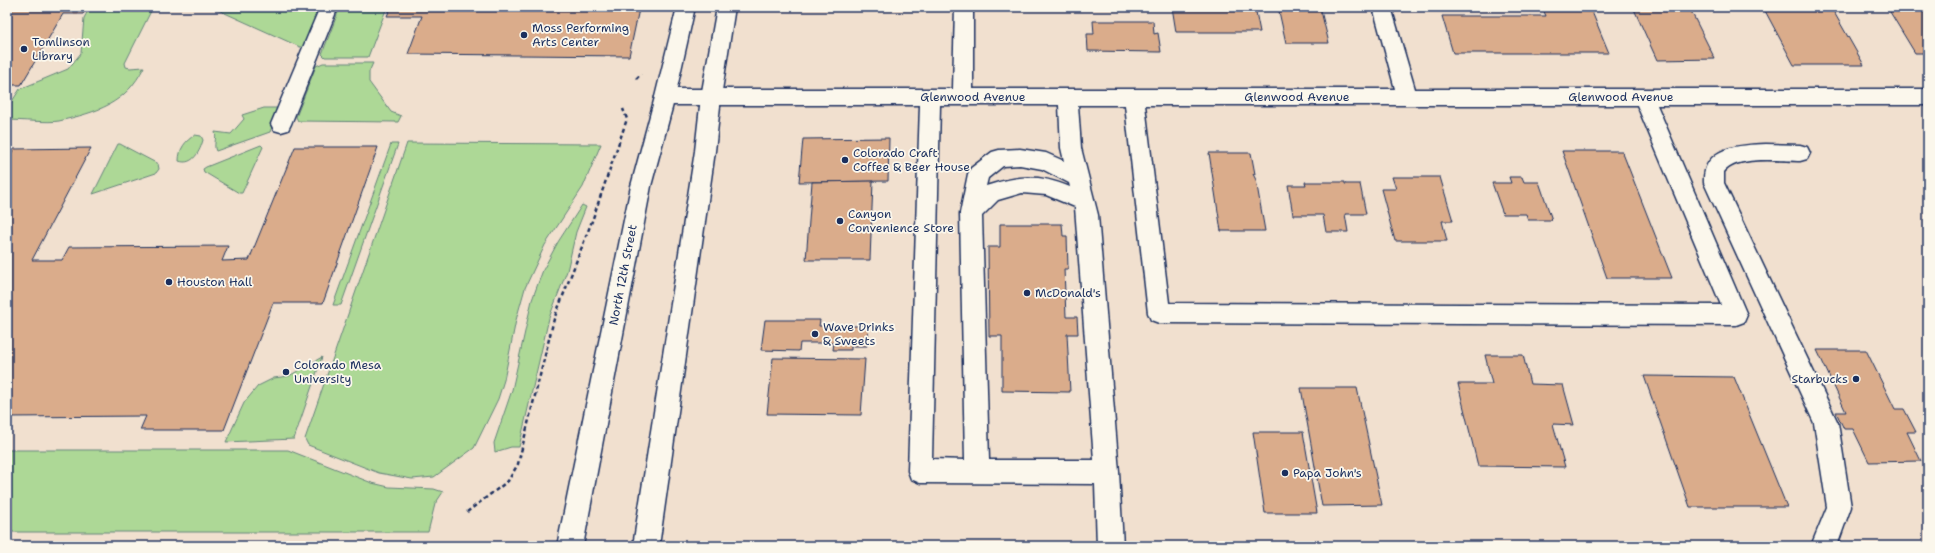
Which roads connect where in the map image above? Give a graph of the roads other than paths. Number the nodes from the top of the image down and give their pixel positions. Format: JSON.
{"nodes":[{"id":1,"x":329,"y":7,"type":"edge"},
{"id":2,"x":686,"y":7,"type":"edge"},
{"id":3,"x":726,"y":7,"type":"edge"},
{"id":4,"x":964,"y":7,"type":"edge"},
{"id":5,"x":1382,"y":7,"type":"edge"},
{"id":6,"x":665,"y":97,"type":"junction"},
{"id":7,"x":711,"y":97,"type":"junction"},
{"id":8,"x":930,"y":97,"type":"junction"},
{"id":9,"x":963,"y":97,"type":"junction"},
{"id":10,"x":1068,"y":97,"type":"junction"},
{"id":11,"x":1134,"y":97,"type":"junction"},
{"id":12,"x":1407,"y":97,"type":"junction"},
{"id":13,"x":1644,"y":97,"type":"junction"},
{"id":14,"x":1928,"y":97,"type":"edge"},
{"id":15,"x":281,"y":124,"type":"dead end"},
{"id":16,"x":1800,"y":153,"type":"dead end"},
{"id":17,"x":1078,"y":178,"type":"junction"},
{"id":18,"x":1084,"y":202,"type":"junction"},
{"id":19,"x":971,"y":212,"type":"junction"},
{"id":20,"x":976,"y":471,"type":"junction"},
{"id":21,"x":1108,"y":472,"type":"junction"},
{"id":22,"x":570,"y":546,"type":"edge"},
{"id":23,"x":646,"y":546,"type":"edge"},
{"id":24,"x":1110,"y":546,"type":"edge"},
{"id":25,"x":1824,"y":546,"type":"edge"}],
"edges":[{"from":1,"to":15,"type":"street"},
{"from":2,"to":6,"type":"street","name":"North 12th Street"},
{"from":3,"to":7,"type":"street"},
{"from":4,"to":9,"type":"street"},
{"from":5,"to":12,"type":"street"},
{"from":6,"to":7,"type":"street","name":"Glenwood Avenue"},
{"from":6,"to":22,"type":"street","name":"North 12th Street"},
{"from":7,"to":8,"type":"street","name":"Glenwood Avenue"},
{"from":7,"to":23,"type":"street"},
{"from":8,"to":9,"type":"street","name":"Glenwood Avenue"},
{"from":8,"to":20,"type":"street"},
{"from":9,"to":10,"type":"street","name":"Glenwood Avenue"},
{"from":10,"to":11,"type":"street","name":"Glenwood Avenue"},
{"from":10,"to":17,"type":"street"},
{"from":11,"to":12,"type":"street","name":"Glenwood Avenue"},
{"from":11,"to":13,"type":"street"},
{"from":12,"to":13,"type":"street","name":"Glenwood Avenue"},
{"from":13,"to":14,"type":"street","name":"Glenwood Avenue"},
{"from":16,"to":25,"type":"street"},
{"from":17,"to":18,"type":"street"},
{"from":17,"to":19,"type":"street"},
{"from":18,"to":19,"type":"street"},
{"from":18,"to":21,"type":"street"},
{"from":19,"to":20,"type":"street"},
{"from":20,"to":21,"type":"street"},
{"from":21,"to":24,"type":"street"}]}
